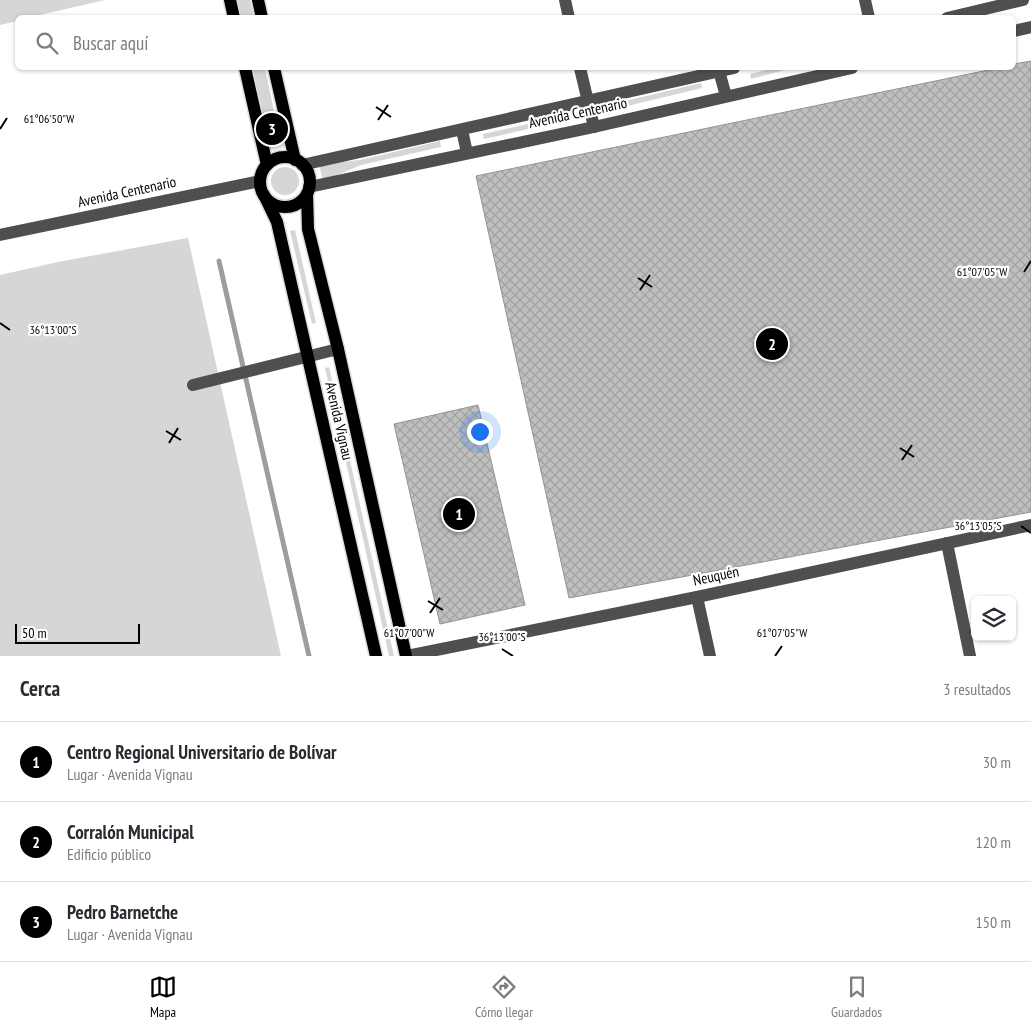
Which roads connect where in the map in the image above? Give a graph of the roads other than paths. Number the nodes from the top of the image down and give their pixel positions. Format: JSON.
{"nodes":[{"id":1,"x":230,"y":0,"type":"edge"},
{"id":2,"x":258,"y":0,"type":"edge"},
{"id":3,"x":565,"y":0,"type":"edge"},
{"id":4,"x":865,"y":0,"type":"edge"},
{"id":5,"x":1023,"y":0,"type":"edge"},
{"id":6,"x":233,"y":15,"type":"edge"},
{"id":7,"x":261,"y":15,"type":"edge"},
{"id":8,"x":568,"y":15,"type":"edge"},
{"id":9,"x":868,"y":15,"type":"edge"},
{"id":10,"x":960,"y":15,"type":"edge"},
{"id":11,"x":1031,"y":27,"type":"edge"},
{"id":12,"x":1016,"y":31,"type":"edge"},
{"id":13,"x":245,"y":70,"type":"edge"},
{"id":14,"x":275,"y":70,"type":"edge"},
{"id":15,"x":580,"y":70,"type":"edge"},
{"id":16,"x":724,"y":70,"type":"edge"},
{"id":17,"x":843,"y":70,"type":"edge"},
{"id":18,"x":719,"y":71,"type":"junction"},
{"id":19,"x":726,"y":96,"type":"junction"},
{"id":20,"x":588,"y":102,"type":"junction"},
{"id":21,"x":594,"y":127,"type":"junction"},
{"id":22,"x":462,"y":130,"type":"junction"},
{"id":23,"x":467,"y":154,"type":"junction"},
{"id":24,"x":298,"y":162,"type":"junction"},
{"id":25,"x":267,"y":165,"type":"junction"},
{"id":26,"x":260,"y":181,"type":"junction"},
{"id":27,"x":308,"y":190,"type":"junction"},
{"id":28,"x":264,"y":195,"type":"junction"},
{"id":29,"x":0,"y":235,"type":"edge"},
{"id":30,"x":338,"y":349,"type":"junction"},
{"id":31,"x":308,"y":356,"type":"junction"},
{"id":32,"x":193,"y":385,"type":"dead end"},
{"id":33,"x":1031,"y":526,"type":"edge"},
{"id":34,"x":947,"y":543,"type":"junction"},
{"id":35,"x":696,"y":597,"type":"junction"},
{"id":36,"x":376,"y":656,"type":"edge"},
{"id":37,"x":406,"y":656,"type":"edge"},
{"id":38,"x":710,"y":656,"type":"edge"},
{"id":39,"x":970,"y":656,"type":"edge"}],
"edges":[{"from":1,"to":6,"type":"main road"},
{"from":2,"to":7,"type":"main road"},
{"from":3,"to":8,"type":"street"},
{"from":4,"to":9,"type":"street"},
{"from":5,"to":10,"type":"street"},
{"from":11,"to":12,"type":"street"},
{"from":13,"to":25,"type":"main road"},
{"from":14,"to":24,"type":"main road"},
{"from":15,"to":20,"type":"street"},
{"from":16,"to":18,"type":"street","name":"Avenida Centenario"},
{"from":17,"to":19,"type":"street","name":"Avenida Centenario"},
{"from":18,"to":19,"type":"street"},
{"from":18,"to":20,"type":"street","name":"Avenida Centenario"},
{"from":19,"to":21,"type":"street","name":"Avenida Centenario"},
{"from":20,"to":21,"type":"street"},
{"from":20,"to":22,"type":"street","name":"Avenida Centenario"},
{"from":21,"to":23,"type":"street","name":"Avenida Centenario"},
{"from":22,"to":23,"type":"street"},
{"from":22,"to":24,"type":"street","name":"Avenida Centenario"},
{"from":23,"to":27,"type":"street","name":"Avenida Centenario"},
{"from":24,"to":25,"type":"main road"},
{"from":24,"to":27,"type":"main road"},
{"from":25,"to":26,"type":"main road"},
{"from":26,"to":28,"type":"main road"},
{"from":26,"to":29,"type":"street","name":"Avenida Centenario"},
{"from":27,"to":28,"type":"main road"},
{"from":27,"to":30,"type":"main road","name":"Avenida Vignau"},
{"from":28,"to":31,"type":"main road","name":"Avenida Vignau"},
{"from":30,"to":31,"type":"street"},
{"from":30,"to":37,"type":"main road","name":"Avenida Vignau"},
{"from":31,"to":32,"type":"street"},
{"from":31,"to":36,"type":"main road","name":"Avenida Vignau"},
{"from":33,"to":34,"type":"street","name":"Neuquén"},
{"from":34,"to":35,"type":"street","name":"Neuquén"},
{"from":34,"to":39,"type":"street"},
{"from":35,"to":37,"type":"street","name":"Neuquén"},
{"from":35,"to":38,"type":"street"}]}
